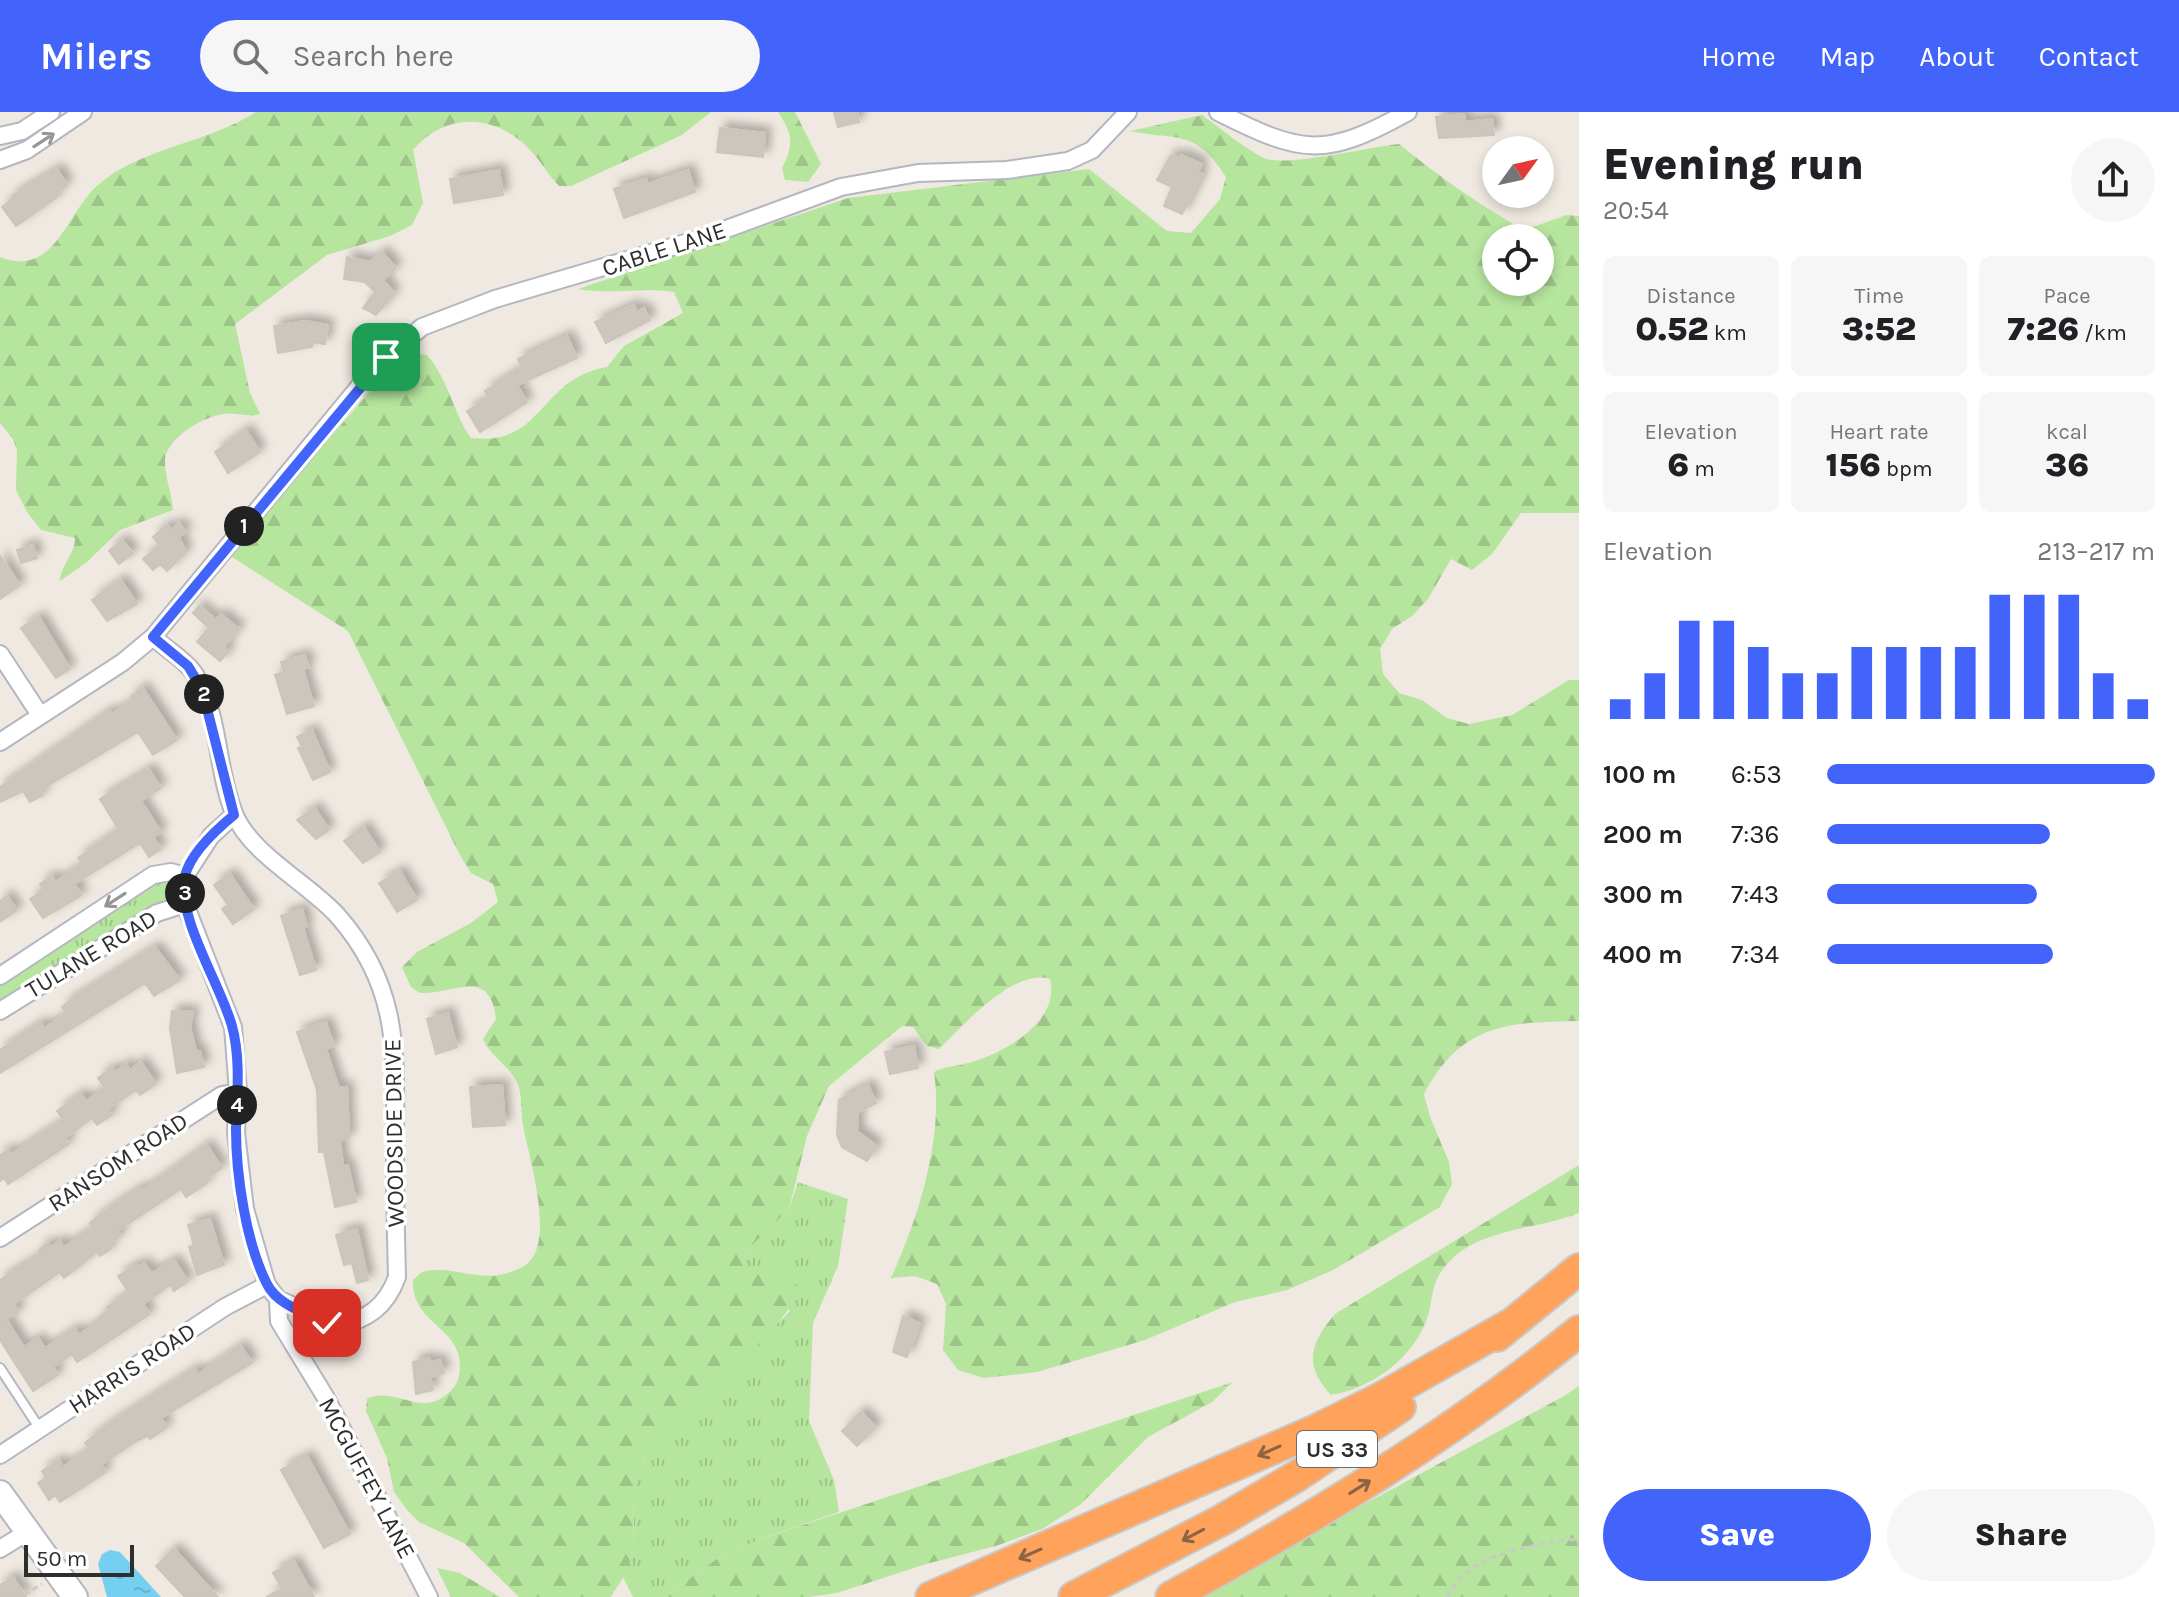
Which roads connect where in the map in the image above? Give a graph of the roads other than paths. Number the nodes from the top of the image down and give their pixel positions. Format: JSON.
{"nodes":[{"id":1,"x":51,"y":112,"type":"edge"},
{"id":2,"x":83,"y":112,"type":"edge"},
{"id":3,"x":1128,"y":112,"type":"edge"},
{"id":4,"x":1218,"y":112,"type":"edge"},
{"id":5,"x":1408,"y":112,"type":"edge"},
{"id":6,"x":0,"y":136,"type":"edge"},
{"id":7,"x":0,"y":160,"type":"edge"},
{"id":8,"x":153,"y":637,"type":"junction"},
{"id":9,"x":0,"y":654,"type":"edge"},
{"id":10,"x":40,"y":715,"type":"junction"},
{"id":11,"x":0,"y":742,"type":"edge"},
{"id":12,"x":234,"y":815,"type":"junction"},
{"id":13,"x":185,"y":876,"type":"junction"},
{"id":14,"x":185,"y":904,"type":"junction"},
{"id":15,"x":0,"y":976,"type":"edge"},
{"id":16,"x":0,"y":1011,"type":"edge"},
{"id":17,"x":238,"y":1092,"type":"junction"},
{"id":18,"x":0,"y":1238,"type":"edge"},
{"id":19,"x":1579,"y":1269,"type":"edge"},
{"id":20,"x":267,"y":1285,"type":"junction"},
{"id":21,"x":278,"y":1299,"type":"junction"},
{"id":22,"x":1511,"y":1324,"type":"junction"},
{"id":23,"x":1579,"y":1331,"type":"edge"},
{"id":24,"x":0,"y":1368,"type":"edge"},
{"id":25,"x":40,"y":1429,"type":"junction"},
{"id":26,"x":0,"y":1455,"type":"edge"},
{"id":27,"x":0,"y":1493,"type":"edge"},
{"id":28,"x":26,"y":1533,"type":"junction"},
{"id":29,"x":0,"y":1549,"type":"edge"},
{"id":30,"x":51,"y":1591,"type":"edge"},
{"id":31,"x":75,"y":1597,"type":"edge"},
{"id":32,"x":429,"y":1597,"type":"edge"},
{"id":33,"x":931,"y":1597,"type":"edge"},
{"id":34,"x":1074,"y":1597,"type":"edge"},
{"id":35,"x":1171,"y":1597,"type":"edge"}],
"edges":[{"from":1,"to":6,"type":"street"},
{"from":7,"to":2,"type":"street","one_way":true},
{"from":3,"to":8,"type":"street","name":"CABLE LANE"},
{"from":4,"to":5,"type":"street"},
{"from":8,"to":10,"type":"street","name":"CABLE LANE"},
{"from":8,"to":12,"type":"street","name":"WOODSIDE DRIVE"},
{"from":9,"to":10,"type":"street"},
{"from":10,"to":11,"type":"street","name":"CABLE LANE"},
{"from":12,"to":13,"type":"street"},
{"from":12,"to":21,"type":"street","name":"WOODSIDE DRIVE"},
{"from":13,"to":14,"type":"street"},
{"from":13,"to":15,"type":"street","name":"TULANE ROAD","one_way":true},
{"from":14,"to":16,"type":"street","name":"TULANE ROAD"},
{"from":14,"to":17,"type":"street","name":"MCGUFFEY LANE"},
{"from":17,"to":18,"type":"street","name":"RANSOM ROAD"},
{"from":17,"to":20,"type":"street","name":"MCGUFFEY LANE"},
{"from":19,"to":22,"type":"highway","number":"US 33"},
{"from":20,"to":21,"type":"street","name":"MCGUFFEY LANE"},
{"from":20,"to":25,"type":"street","name":"HARRIS ROAD"},
{"from":21,"to":32,"type":"street","name":"MCGUFFEY LANE"},
{"from":22,"to":33,"type":"highway","one_way":true},
{"from":22,"to":34,"type":"highway","number":"US 33","one_way":true},
{"from":35,"to":23,"type":"highway","number":"US 33","one_way":true},
{"from":24,"to":25,"type":"lane"},
{"from":25,"to":26,"type":"street","name":"HARRIS ROAD"},
{"from":27,"to":28,"type":"main road"},
{"from":28,"to":29,"type":"street"},
{"from":28,"to":30,"type":"main road"},
{"from":28,"to":31,"type":"main road"}]}
